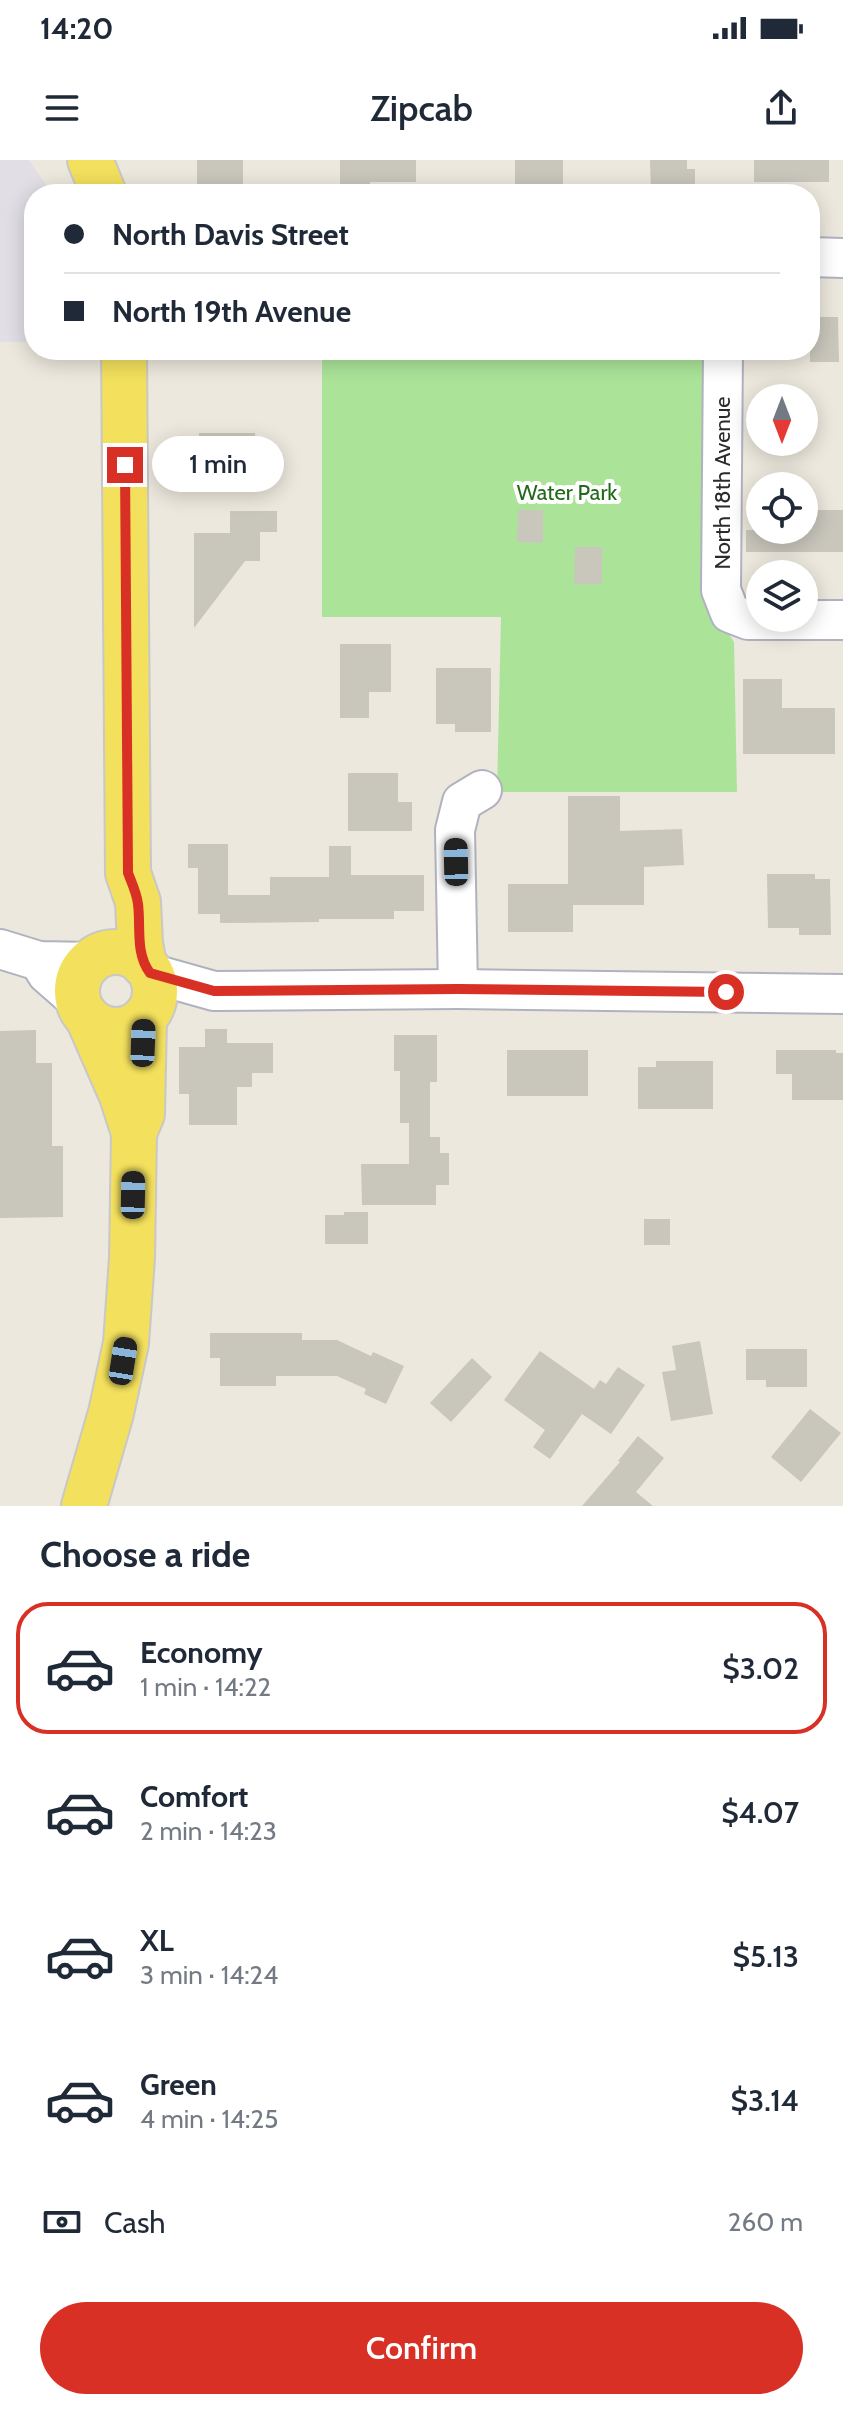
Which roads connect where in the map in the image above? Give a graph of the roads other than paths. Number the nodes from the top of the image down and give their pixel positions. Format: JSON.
{"nodes":[{"id":1,"x":90,"y":160,"type":"edge"},
{"id":2,"x":100,"y":184,"type":"edge"},
{"id":3,"x":820,"y":257,"type":"edge"},
{"id":4,"x":843,"y":258,"type":"edge"},
{"id":5,"x":124,"y":360,"type":"edge"},
{"id":6,"x":723,"y":360,"type":"edge"},
{"id":7,"x":843,"y":620,"type":"edge"},
{"id":8,"x":482,"y":790,"type":"dead end"},
{"id":9,"x":128,"y":873,"type":"junction"},
{"id":10,"x":0,"y":949,"type":"edge"},
{"id":11,"x":89,"y":985,"type":"junction"},
{"id":12,"x":458,"y":989,"type":"junction"},
{"id":13,"x":147,"y":993,"type":"junction"},
{"id":14,"x":843,"y":994,"type":"edge"},
{"id":15,"x":134,"y":1133,"type":"junction"},
{"id":16,"x":84,"y":1506,"type":"edge"}],
"edges":[{"from":1,"to":2,"type":"main road"},
{"from":3,"to":4,"type":"street"},
{"from":5,"to":9,"type":"main road"},
{"from":6,"to":7,"type":"street","name":"North 18th Avenue"},
{"from":8,"to":12,"type":"street"},
{"from":9,"to":11,"type":"main road"},
{"from":9,"to":13,"type":"main road"},
{"from":10,"to":11,"type":"street"},
{"from":11,"to":13,"type":"main road"},
{"from":11,"to":13,"type":"main road"},
{"from":11,"to":15,"type":"main road"},
{"from":12,"to":13,"type":"street"},
{"from":12,"to":14,"type":"street"},
{"from":13,"to":15,"type":"main road"},
{"from":15,"to":16,"type":"main road"}]}
